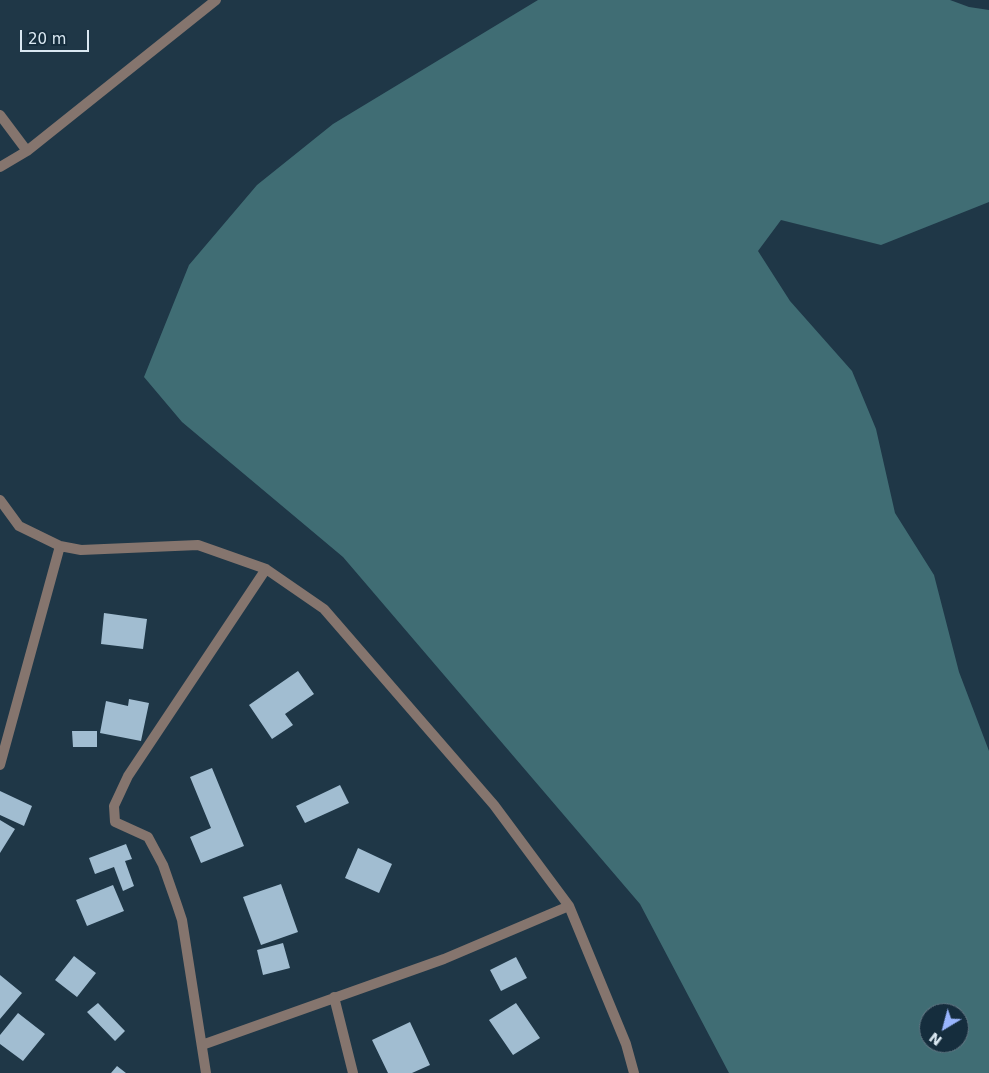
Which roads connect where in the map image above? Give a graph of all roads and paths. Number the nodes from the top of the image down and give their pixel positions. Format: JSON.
{"nodes":[{"id":1,"x":216,"y":0,"type":"edge"},
{"id":2,"x":0,"y":115,"type":"edge"},
{"id":3,"x":27,"y":151,"type":"junction"},
{"id":4,"x":0,"y":167,"type":"edge"},
{"id":5,"x":0,"y":500,"type":"edge"},
{"id":6,"x":60,"y":546,"type":"junction"},
{"id":7,"x":266,"y":569,"type":"junction"},
{"id":8,"x":0,"y":765,"type":"edge"},
{"id":9,"x":570,"y":906,"type":"junction"},
{"id":10,"x":334,"y":997,"type":"junction"},
{"id":11,"x":202,"y":1045,"type":"junction"},
{"id":12,"x":206,"y":1073,"type":"edge"},
{"id":13,"x":353,"y":1073,"type":"edge"},
{"id":14,"x":634,"y":1073,"type":"edge"}],
"edges":[{"from":1,"to":3,"type":"street"},
{"from":2,"to":3,"type":"street"},
{"from":3,"to":4,"type":"street"},
{"from":5,"to":6,"type":"street"},
{"from":6,"to":7,"type":"street"},
{"from":6,"to":8,"type":"street"},
{"from":7,"to":9,"type":"street"},
{"from":7,"to":11,"type":"street"},
{"from":9,"to":10,"type":"street"},
{"from":9,"to":14,"type":"street"},
{"from":10,"to":11,"type":"street"},
{"from":10,"to":13,"type":"street"},
{"from":11,"to":12,"type":"street"}]}
